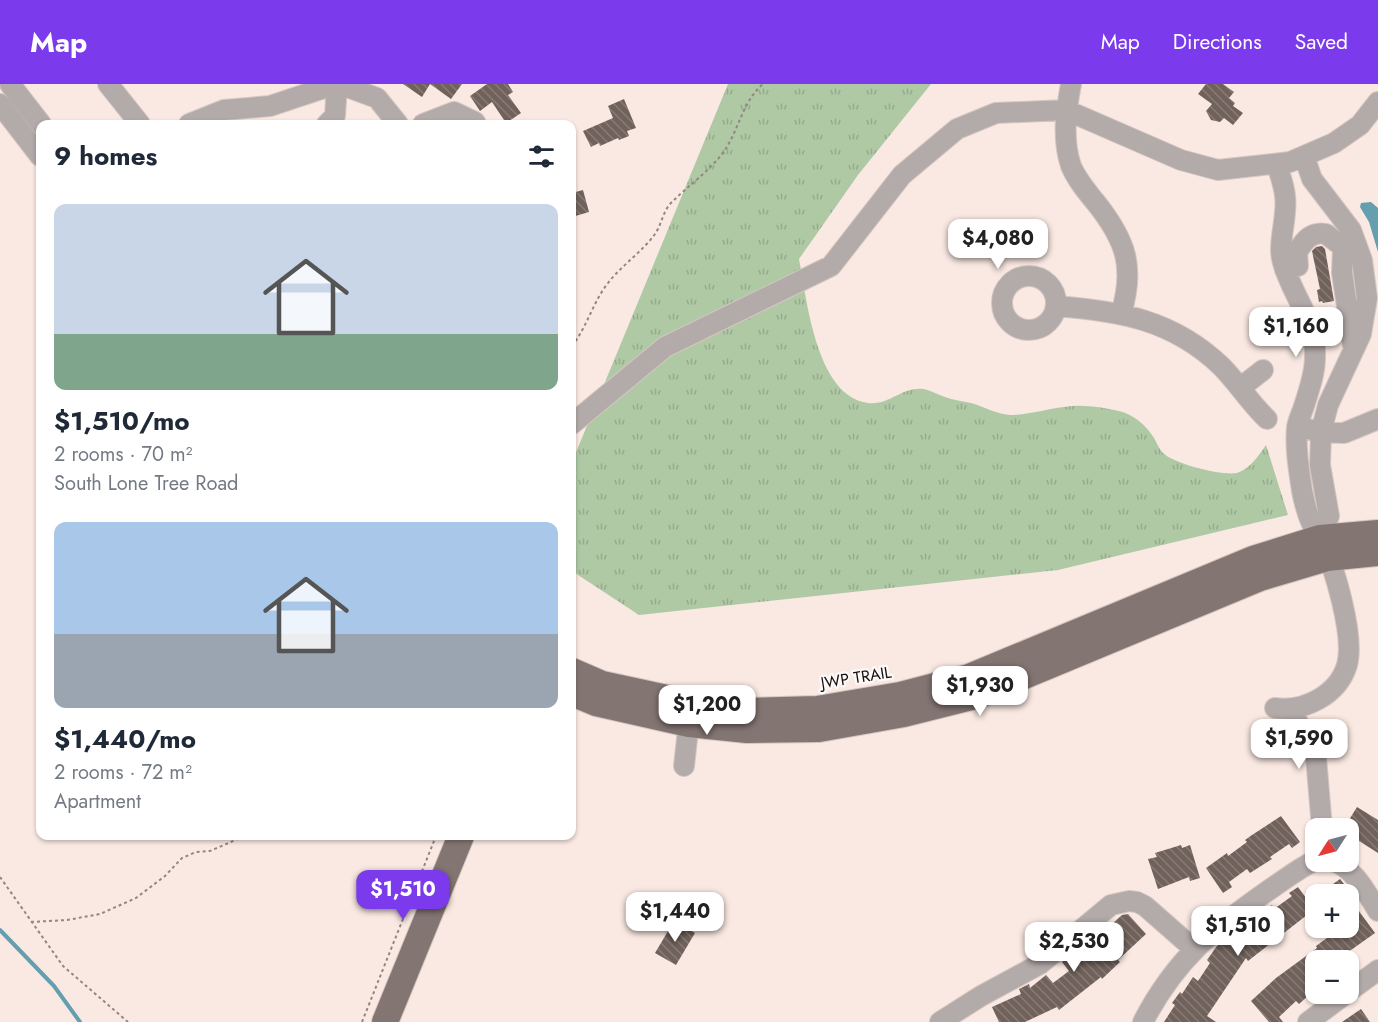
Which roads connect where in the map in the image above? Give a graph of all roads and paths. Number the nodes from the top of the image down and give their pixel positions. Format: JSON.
{"nodes":[{"id":1,"x":10,"y":84,"type":"edge"},
{"id":2,"x":108,"y":84,"type":"edge"},
{"id":3,"x":337,"y":84,"type":"edge"},
{"id":4,"x":763,"y":84,"type":"edge"},
{"id":5,"x":1071,"y":84,"type":"edge"},
{"id":6,"x":1378,"y":102,"type":"edge"},
{"id":7,"x":0,"y":104,"type":"edge"},
{"id":8,"x":1066,"y":110,"type":"junction"},
{"id":9,"x":38,"y":120,"type":"edge"},
{"id":10,"x":137,"y":120,"type":"edge"},
{"id":11,"x":198,"y":120,"type":"edge"},
{"id":12,"x":331,"y":120,"type":"edge"},
{"id":13,"x":395,"y":120,"type":"edge"},
{"id":14,"x":433,"y":120,"type":"edge"},
{"id":15,"x":471,"y":120,"type":"edge"},
{"id":16,"x":36,"y":151,"type":"edge"},
{"id":17,"x":1304,"y":156,"type":"junction"},
{"id":18,"x":1277,"y":165,"type":"junction"},
{"id":19,"x":1350,"y":245,"type":"junction"},
{"id":20,"x":1285,"y":270,"type":"junction"},
{"id":21,"x":1056,"y":306,"type":"dead end"},
{"id":22,"x":1121,"y":314,"type":"junction"},
{"id":23,"x":576,"y":340,"type":"edge"},
{"id":24,"x":1263,"y":370,"type":"dead end"},
{"id":25,"x":1240,"y":388,"type":"junction"},
{"id":26,"x":1267,"y":419,"type":"dead end"},
{"id":27,"x":1378,"y":419,"type":"edge"},
{"id":28,"x":576,"y":421,"type":"edge"},
{"id":29,"x":1297,"y":426,"type":"junction"},
{"id":30,"x":1321,"y":432,"type":"junction"},
{"id":31,"x":1378,"y":533,"type":"edge"},
{"id":32,"x":1324,"y":548,"type":"junction"},
{"id":33,"x":1378,"y":553,"type":"edge"},
{"id":34,"x":576,"y":673,"type":"edge"},
{"id":35,"x":576,"y":695,"type":"edge"},
{"id":36,"x":690,"y":714,"type":"junction"},
{"id":37,"x":684,"y":766,"type":"dead end"},
{"id":38,"x":1321,"y":818,"type":"edge"},
{"id":39,"x":235,"y":840,"type":"edge"},
{"id":40,"x":434,"y":840,"type":"edge"},
{"id":41,"x":459,"y":840,"type":"edge"},
{"id":42,"x":1305,"y":867,"type":"edge"},
{"id":43,"x":1349,"y":872,"type":"edge"},
{"id":44,"x":0,"y":877,"type":"edge"},
{"id":45,"x":1378,"y":911,"type":"edge"},
{"id":46,"x":31,"y":922,"type":"junction"},
{"id":47,"x":1194,"y":949,"type":"junction"},
{"id":48,"x":1378,"y":970,"type":"edge"},
{"id":49,"x":1359,"y":984,"type":"edge"},
{"id":50,"x":1332,"y":1004,"type":"edge"},
{"id":51,"x":128,"y":1022,"type":"edge"},
{"id":52,"x":362,"y":1022,"type":"edge"},
{"id":53,"x":386,"y":1022,"type":"edge"},
{"id":54,"x":940,"y":1022,"type":"edge"},
{"id":55,"x":1143,"y":1022,"type":"edge"},
{"id":56,"x":1308,"y":1022,"type":"edge"}],
"edges":[{"from":1,"to":9,"type":"street"},
{"from":2,"to":10,"type":"street"},
{"from":3,"to":11,"type":"street"},
{"from":3,"to":12,"type":"street"},
{"from":3,"to":13,"type":"street"},
{"from":4,"to":23,"type":"path"},
{"from":5,"to":8,"type":"street"},
{"from":6,"to":17,"type":"street"},
{"from":7,"to":16,"type":"street"},
{"from":8,"to":18,"type":"street"},
{"from":8,"to":22,"type":"street"},
{"from":8,"to":28,"type":"street"},
{"from":14,"to":15,"type":"street"},
{"from":17,"to":18,"type":"street"},
{"from":17,"to":19,"type":"street"},
{"from":18,"to":20,"type":"street"},
{"from":19,"to":20,"type":"street"},
{"from":19,"to":30,"type":"street"},
{"from":20,"to":29,"type":"street"},
{"from":21,"to":22,"type":"street"},
{"from":22,"to":25,"type":"street"},
{"from":24,"to":25,"type":"street"},
{"from":25,"to":26,"type":"street"},
{"from":27,"to":30,"type":"street"},
{"from":29,"to":30,"type":"street"},
{"from":29,"to":32,"type":"street"},
{"from":30,"to":32,"type":"street"},
{"from":31,"to":32,"type":"main road"},
{"from":32,"to":33,"type":"main road"},
{"from":32,"to":36,"type":"main road"},
{"from":32,"to":38,"type":"street"},
{"from":34,"to":36,"type":"main road"},
{"from":35,"to":36,"type":"main road"},
{"from":36,"to":37,"type":"street"},
{"from":39,"to":46,"type":"path"},
{"from":40,"to":52,"type":"path"},
{"from":41,"to":53,"type":"main road"},
{"from":42,"to":47,"type":"street"},
{"from":43,"to":45,"type":"street"},
{"from":44,"to":46,"type":"path"},
{"from":46,"to":51,"type":"path"},
{"from":47,"to":54,"type":"street"},
{"from":47,"to":55,"type":"street"},
{"from":48,"to":49,"type":"street"},
{"from":50,"to":56,"type":"street"}]}
